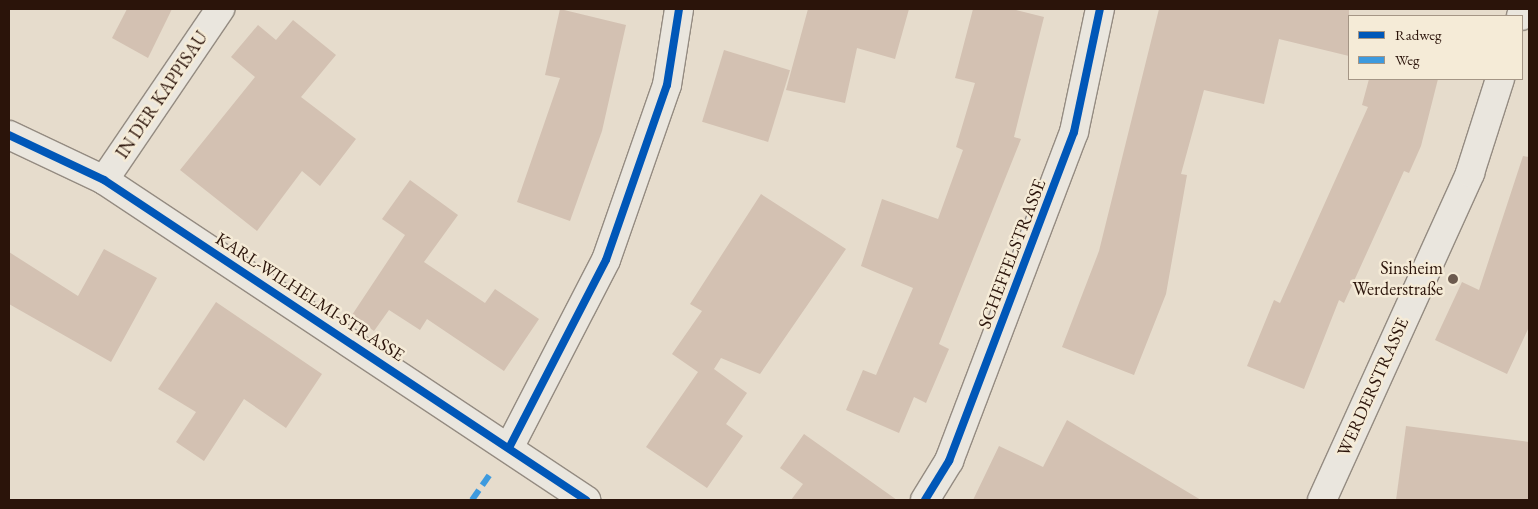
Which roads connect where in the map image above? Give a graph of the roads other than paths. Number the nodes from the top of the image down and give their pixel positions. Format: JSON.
{"nodes":[{"id":1,"x":220,"y":9,"type":"edge"},
{"id":2,"x":680,"y":9,"type":"edge"},
{"id":3,"x":1100,"y":9,"type":"edge"},
{"id":4,"x":1500,"y":80,"type":"edge"},
{"id":5,"x":9,"y":135,"type":"edge"},
{"id":6,"x":104,"y":180,"type":"junction"},
{"id":7,"x":510,"y":446,"type":"junction"},
{"id":8,"x":586,"y":500,"type":"edge"},
{"id":9,"x":925,"y":500,"type":"edge"},
{"id":10,"x":1322,"y":500,"type":"edge"}],
"edges":[{"from":1,"to":6,"type":"street","name":"IN DER KAPPISAU"},
{"from":2,"to":7,"type":"street"},
{"from":3,"to":9,"type":"street","name":"SCHEFFELSTRASSE"},
{"from":4,"to":10,"type":"street","name":"WERDERSTRASSE"},
{"from":5,"to":6,"type":"street","name":"KARL-WILHELMI-STRASSE"},
{"from":6,"to":7,"type":"street","name":"KARL-WILHELMI-STRASSE"},
{"from":7,"to":8,"type":"street","name":"KARL-WILHELMI-STRASSE"}]}
